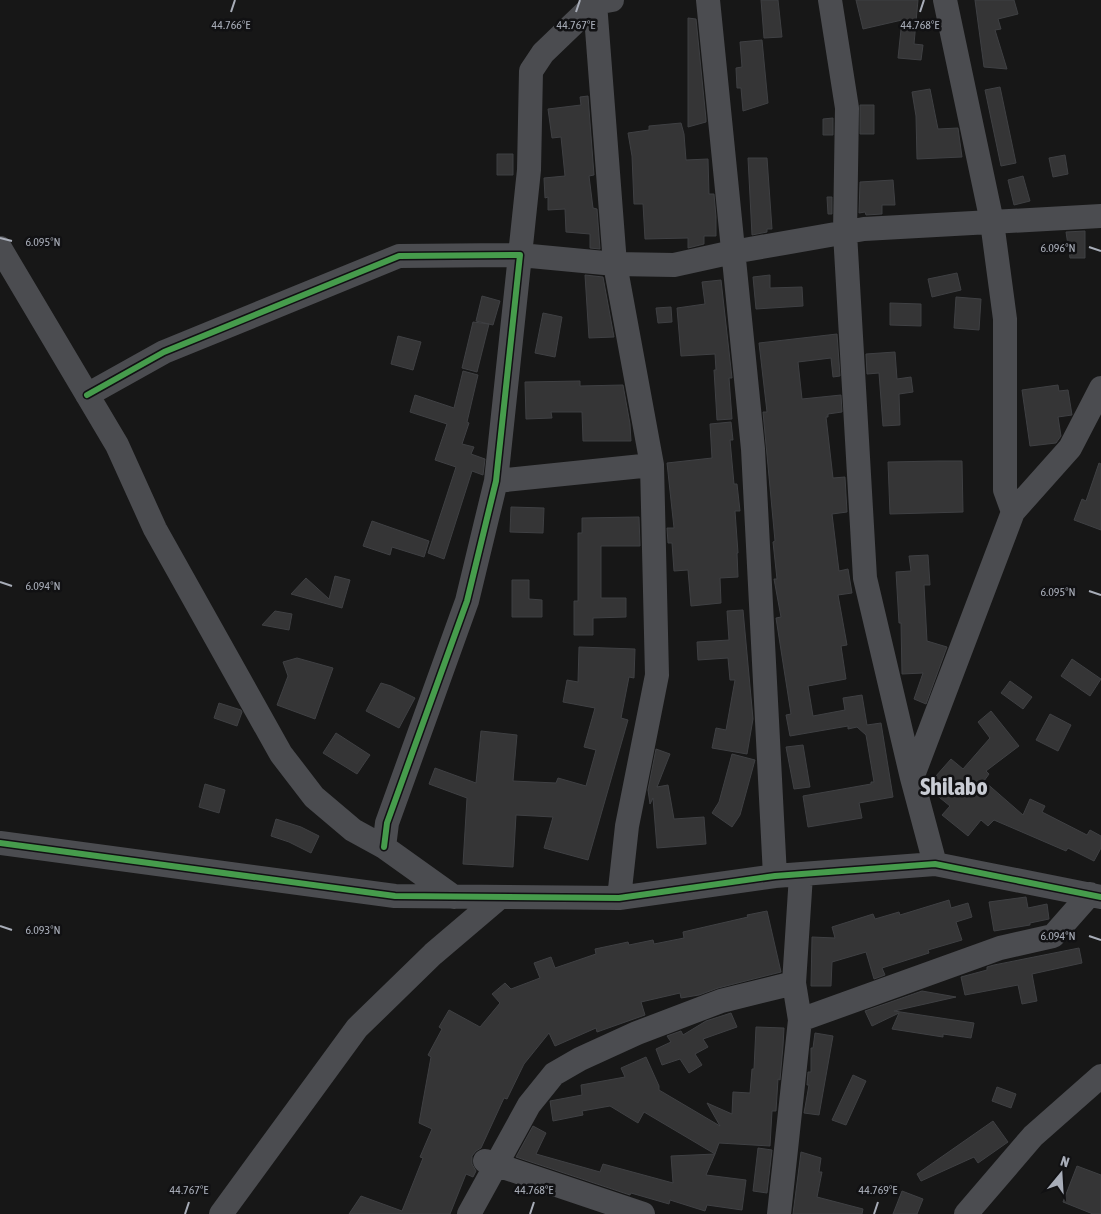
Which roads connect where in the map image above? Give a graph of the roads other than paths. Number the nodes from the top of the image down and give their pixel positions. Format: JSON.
{"nodes":[{"id":1,"x":708,"y":0,"type":"edge"},
{"id":2,"x":830,"y":0,"type":"edge"},
{"id":3,"x":945,"y":0,"type":"edge"},
{"id":4,"x":604,"y":2,"type":"edge"},
{"id":5,"x":1101,"y":216,"type":"edge"},
{"id":6,"x":992,"y":222,"type":"junction"},
{"id":7,"x":845,"y":233,"type":"junction"},
{"id":8,"x":0,"y":248,"type":"edge"},
{"id":9,"x":733,"y":252,"type":"junction"},
{"id":10,"x":520,"y":255,"type":"junction"},
{"id":11,"x":615,"y":264,"type":"junction"},
{"id":12,"x":1101,"y":388,"type":"edge"},
{"id":13,"x":87,"y":395,"type":"junction"},
{"id":14,"x":652,"y":465,"type":"junction"},
{"id":15,"x":496,"y":481,"type":"junction"},
{"id":16,"x":1013,"y":512,"type":"junction"},
{"id":17,"x":912,"y":778,"type":"junction"},
{"id":18,"x":0,"y":843,"type":"edge"},
{"id":19,"x":384,"y":847,"type":"junction"},
{"id":20,"x":935,"y":864,"type":"junction"},
{"id":21,"x":801,"y":875,"type":"junction"},
{"id":22,"x":774,"y":876,"type":"junction"},
{"id":23,"x":1096,"y":896,"type":"edge"},
{"id":24,"x":454,"y":897,"type":"junction"},
{"id":25,"x":500,"y":897,"type":"junction"},
{"id":26,"x":619,"y":898,"type":"junction"},
{"id":27,"x":794,"y":983,"type":"junction"},
{"id":28,"x":800,"y":1020,"type":"junction"},
{"id":29,"x":1101,"y":1076,"type":"edge"},
{"id":30,"x":491,"y":1163,"type":"junction"},
{"id":31,"x":221,"y":1214,"type":"edge"},
{"id":32,"x":469,"y":1214,"type":"edge"},
{"id":33,"x":643,"y":1214,"type":"edge"},
{"id":34,"x":779,"y":1214,"type":"edge"},
{"id":35,"x":966,"y":1214,"type":"edge"}],
"edges":[{"from":1,"to":9,"type":"street"},
{"from":2,"to":7,"type":"street"},
{"from":3,"to":6,"type":"street"},
{"from":4,"to":10,"type":"street"},
{"from":4,"to":11,"type":"street"},
{"from":5,"to":6,"type":"street"},
{"from":6,"to":7,"type":"street"},
{"from":6,"to":16,"type":"street"},
{"from":7,"to":9,"type":"street"},
{"from":7,"to":17,"type":"street"},
{"from":8,"to":13,"type":"street"},
{"from":9,"to":11,"type":"street"},
{"from":9,"to":22,"type":"street"},
{"from":10,"to":11,"type":"street"},
{"from":10,"to":13,"type":"street"},
{"from":10,"to":15,"type":"street"},
{"from":11,"to":14,"type":"street"},
{"from":12,"to":16,"type":"street"},
{"from":13,"to":19,"type":"street"},
{"from":14,"to":15,"type":"street"},
{"from":14,"to":26,"type":"street"},
{"from":15,"to":19,"type":"street"},
{"from":16,"to":17,"type":"street"},
{"from":17,"to":20,"type":"street"},
{"from":18,"to":24,"type":"street"},
{"from":19,"to":24,"type":"street"},
{"from":20,"to":21,"type":"street"},
{"from":20,"to":23,"type":"street"},
{"from":21,"to":22,"type":"street"},
{"from":21,"to":27,"type":"street"},
{"from":22,"to":26,"type":"street"},
{"from":23,"to":28,"type":"street"},
{"from":24,"to":25,"type":"street"},
{"from":25,"to":26,"type":"street"},
{"from":25,"to":31,"type":"street"},
{"from":27,"to":28,"type":"street"},
{"from":27,"to":30,"type":"street"},
{"from":28,"to":34,"type":"street"},
{"from":29,"to":35,"type":"street"},
{"from":30,"to":32,"type":"street"},
{"from":30,"to":33,"type":"street"}]}
